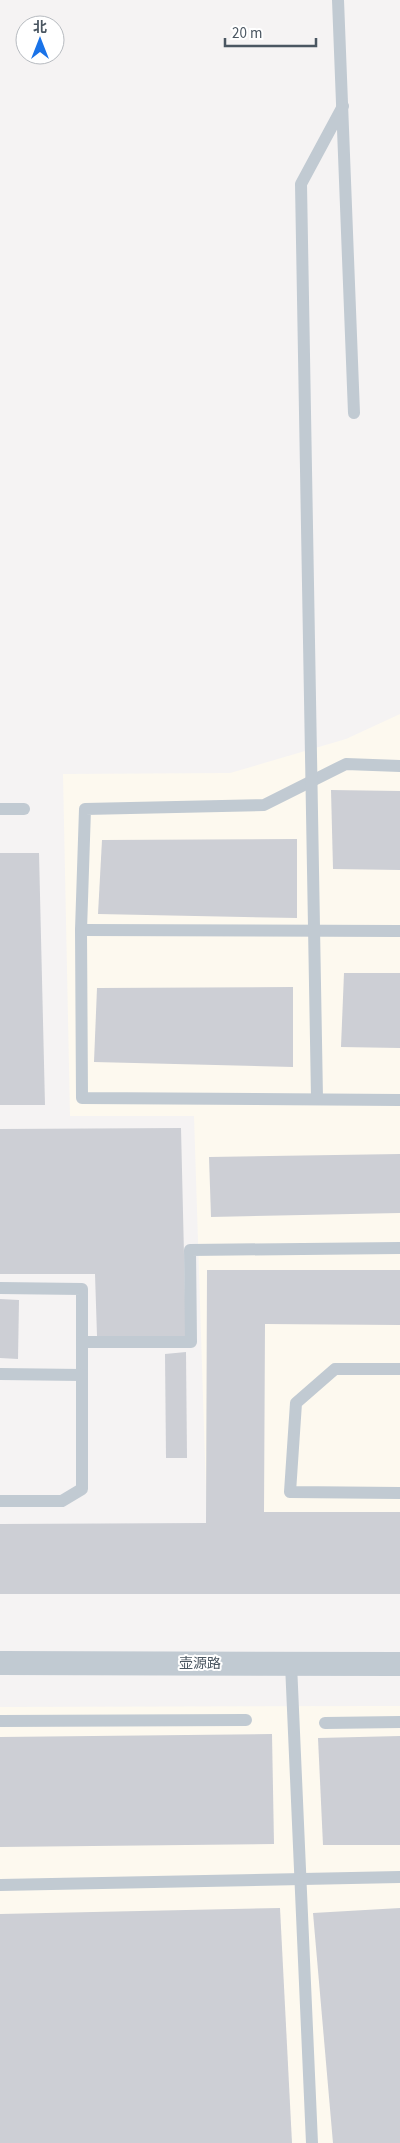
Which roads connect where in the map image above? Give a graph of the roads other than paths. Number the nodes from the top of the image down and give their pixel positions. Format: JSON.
{"nodes":[{"id":1,"x":338,"y":0,"type":"edge"},
{"id":2,"x":343,"y":106,"type":"junction"},
{"id":3,"x":354,"y":413,"type":"dead end"},
{"id":4,"x":400,"y":766,"type":"edge"},
{"id":5,"x":312,"y":781,"type":"junction"},
{"id":6,"x":0,"y":809,"type":"edge"},
{"id":7,"x":24,"y":809,"type":"dead end"},
{"id":8,"x":81,"y":930,"type":"junction"},
{"id":9,"x":314,"y":931,"type":"junction"},
{"id":10,"x":400,"y":931,"type":"edge"},
{"id":11,"x":317,"y":1098,"type":"junction"},
{"id":12,"x":400,"y":1100,"type":"edge"},
{"id":13,"x":400,"y":1248,"type":"edge"},
{"id":14,"x":0,"y":1288,"type":"edge"},
{"id":15,"x":82,"y":1342,"type":"junction"},
{"id":16,"x":400,"y":1369,"type":"edge"},
{"id":17,"x":0,"y":1374,"type":"edge"},
{"id":18,"x":82,"y":1374,"type":"junction"},
{"id":19,"x":400,"y":1493,"type":"edge"},
{"id":20,"x":0,"y":1501,"type":"edge"},
{"id":21,"x":0,"y":1663,"type":"edge"},
{"id":22,"x":291,"y":1664,"type":"junction"},
{"id":23,"x":400,"y":1664,"type":"edge"},
{"id":24,"x":246,"y":1720,"type":"dead end"},
{"id":25,"x":0,"y":1721,"type":"edge"},
{"id":26,"x":400,"y":1722,"type":"edge"},
{"id":27,"x":326,"y":1723,"type":"dead end"},
{"id":28,"x":400,"y":1876,"type":"edge"},
{"id":29,"x":300,"y":1879,"type":"junction"},
{"id":30,"x":0,"y":1885,"type":"edge"},
{"id":31,"x":312,"y":2143,"type":"edge"}],
"edges":[{"from":1,"to":2,"type":"lane"},
{"from":2,"to":3,"type":"lane"},
{"from":2,"to":5,"type":"lane"},
{"from":4,"to":5,"type":"lane"},
{"from":5,"to":8,"type":"lane"},
{"from":5,"to":9,"type":"lane"},
{"from":6,"to":7,"type":"lane"},
{"from":8,"to":9,"type":"lane"},
{"from":8,"to":11,"type":"lane"},
{"from":9,"to":10,"type":"lane"},
{"from":9,"to":11,"type":"lane"},
{"from":11,"to":12,"type":"lane"},
{"from":13,"to":15,"type":"lane"},
{"from":14,"to":15,"type":"lane"},
{"from":15,"to":18,"type":"lane"},
{"from":16,"to":19,"type":"lane"},
{"from":17,"to":18,"type":"lane"},
{"from":18,"to":20,"type":"lane"},
{"from":21,"to":22,"type":"street","name":"壶源路"},
{"from":22,"to":23,"type":"street","name":"壶源路"},
{"from":22,"to":29,"type":"lane"},
{"from":24,"to":25,"type":"lane"},
{"from":26,"to":27,"type":"lane"},
{"from":28,"to":29,"type":"lane"},
{"from":29,"to":30,"type":"lane"},
{"from":29,"to":31,"type":"lane"}]}
